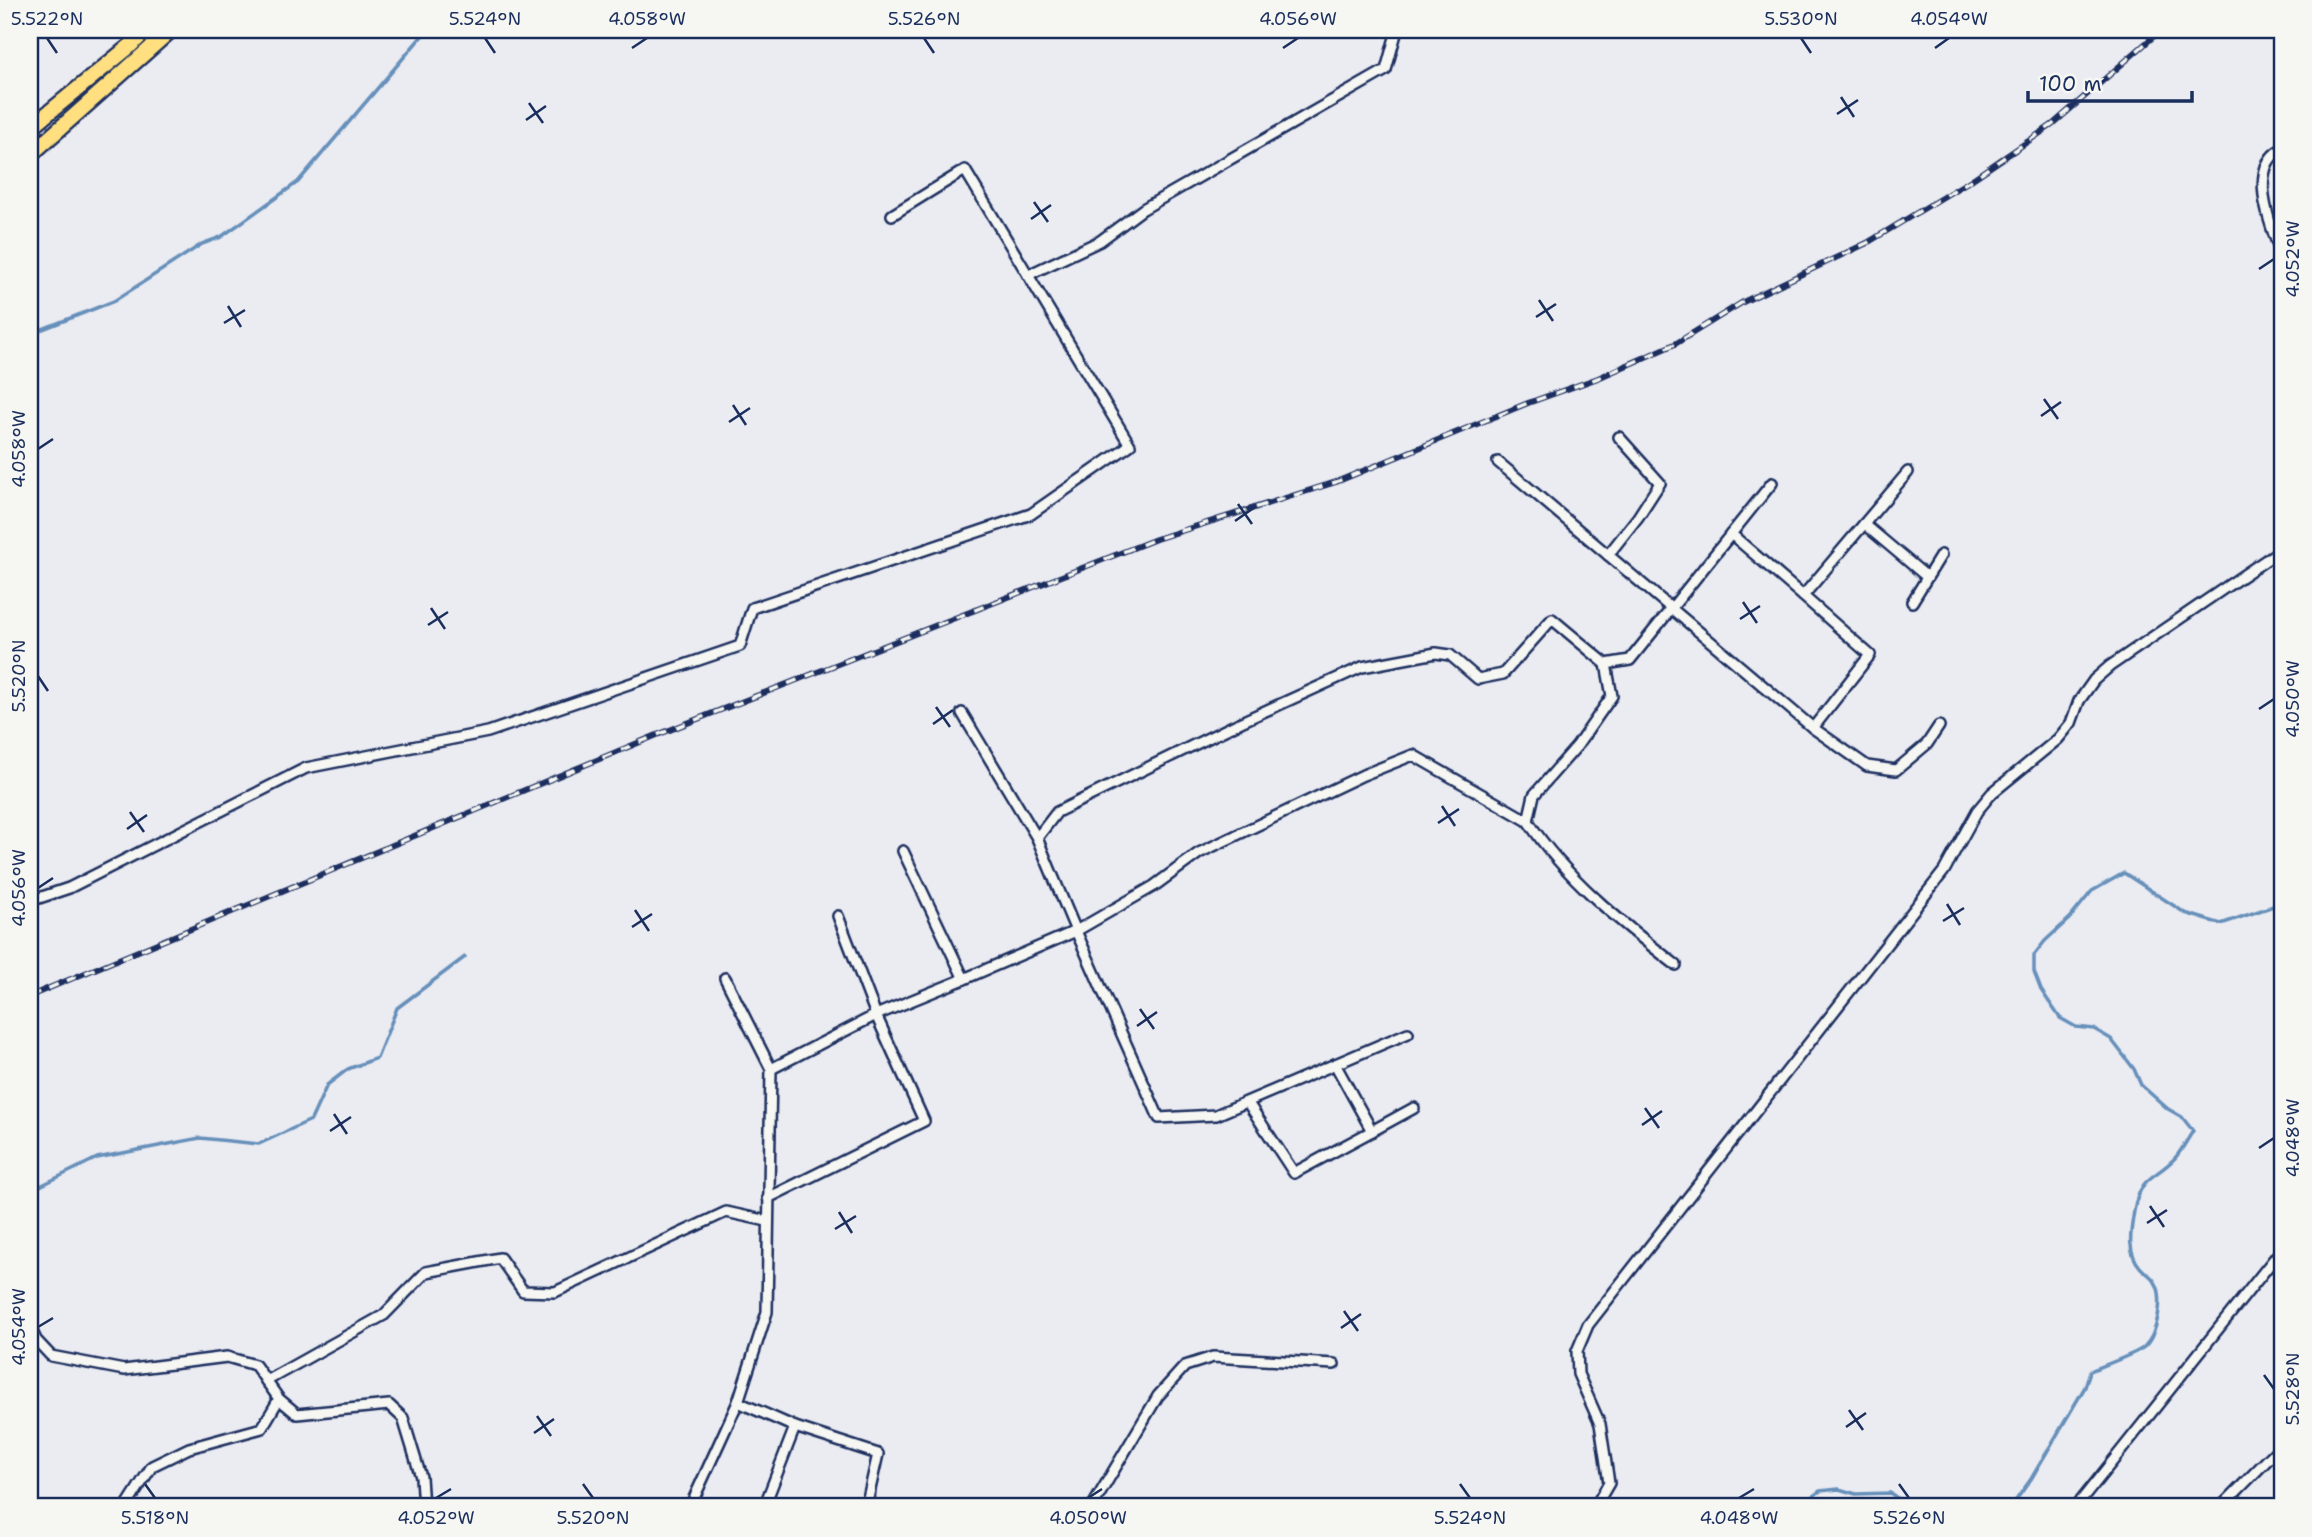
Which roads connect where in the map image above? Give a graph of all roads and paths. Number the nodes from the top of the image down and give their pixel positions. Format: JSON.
{"nodes":[{"id":1,"x":147,"y":30,"type":"edge"},
{"id":2,"x":171,"y":30,"type":"edge"},
{"id":3,"x":1396,"y":30,"type":"edge"},
{"id":4,"x":30,"y":128,"type":"edge"},
{"id":5,"x":2282,"y":149,"type":"edge"},
{"id":6,"x":30,"y":155,"type":"edge"},
{"id":7,"x":892,"y":215,"type":"dead end"},
{"id":8,"x":2282,"y":256,"type":"edge"},
{"id":9,"x":1028,"y":275,"type":"junction"},
{"id":10,"x":1619,"y":437,"type":"dead end"},
{"id":11,"x":1497,"y":462,"type":"dead end"},
{"id":12,"x":1908,"y":472,"type":"dead end"},
{"id":13,"x":1772,"y":483,"type":"dead end"},
{"id":14,"x":1864,"y":524,"type":"junction"},
{"id":15,"x":1731,"y":534,"type":"junction"},
{"id":16,"x":2282,"y":549,"type":"edge"},
{"id":17,"x":1608,"y":555,"type":"junction"},
{"id":18,"x":1941,"y":555,"type":"dead end"},
{"id":19,"x":1927,"y":577,"type":"junction"},
{"id":20,"x":1803,"y":596,"type":"junction"},
{"id":21,"x":1912,"y":602,"type":"dead end"},
{"id":22,"x":1671,"y":608,"type":"junction"},
{"id":23,"x":1606,"y":664,"type":"junction"},
{"id":24,"x":962,"y":713,"type":"dead end"},
{"id":25,"x":1939,"y":726,"type":"dead end"},
{"id":26,"x":1813,"y":728,"type":"junction"},
{"id":27,"x":1528,"y":821,"type":"junction"},
{"id":28,"x":1037,"y":838,"type":"junction"},
{"id":29,"x":903,"y":851,"type":"dead end"},
{"id":30,"x":30,"y":901,"type":"edge"},
{"id":31,"x":838,"y":916,"type":"dead end"},
{"id":32,"x":1076,"y":931,"type":"junction"},
{"id":33,"x":1676,"y":965,"type":"dead end"},
{"id":34,"x":724,"y":978,"type":"dead end"},
{"id":35,"x":964,"y":979,"type":"junction"},
{"id":36,"x":876,"y":1015,"type":"junction"},
{"id":37,"x":1408,"y":1033,"type":"dead end"},
{"id":38,"x":1335,"y":1064,"type":"junction"},
{"id":39,"x":771,"y":1069,"type":"junction"},
{"id":40,"x":1248,"y":1103,"type":"junction"},
{"id":41,"x":1415,"y":1108,"type":"dead end"},
{"id":42,"x":1372,"y":1131,"type":"junction"},
{"id":43,"x":768,"y":1198,"type":"junction"},
{"id":44,"x":767,"y":1221,"type":"junction"},
{"id":45,"x":2282,"y":1249,"type":"edge"},
{"id":46,"x":30,"y":1327,"type":"edge"},
{"id":47,"x":1334,"y":1364,"type":"dead end"},
{"id":48,"x":266,"y":1381,"type":"junction"},
{"id":49,"x":279,"y":1399,"type":"junction"},
{"id":50,"x":737,"y":1402,"type":"junction"},
{"id":51,"x":795,"y":1427,"type":"junction"},
{"id":52,"x":2282,"y":1445,"type":"edge"},
{"id":53,"x":421,"y":1506,"type":"edge"},
{"id":54,"x":126,"y":1507,"type":"edge"},
{"id":55,"x":690,"y":1507,"type":"edge"},
{"id":56,"x":764,"y":1507,"type":"edge"},
{"id":57,"x":866,"y":1507,"type":"edge"},
{"id":58,"x":1092,"y":1507,"type":"edge"},
{"id":59,"x":1595,"y":1507,"type":"edge"},
{"id":60,"x":2076,"y":1507,"type":"edge"},
{"id":61,"x":2221,"y":1507,"type":"edge"}],
"edges":[{"from":1,"to":4,"type":"main road"},
{"from":2,"to":6,"type":"main road"},
{"from":3,"to":9,"type":"street"},
{"from":5,"to":8,"type":"street"},
{"from":7,"to":9,"type":"street"},
{"from":9,"to":30,"type":"street"},
{"from":10,"to":17,"type":"street"},
{"from":11,"to":17,"type":"street"},
{"from":12,"to":14,"type":"street"},
{"from":13,"to":15,"type":"street"},
{"from":14,"to":19,"type":"street"},
{"from":14,"to":20,"type":"street"},
{"from":15,"to":20,"type":"street"},
{"from":15,"to":22,"type":"street"},
{"from":16,"to":59,"type":"street"},
{"from":17,"to":22,"type":"street"},
{"from":18,"to":19,"type":"street"},
{"from":19,"to":21,"type":"street"},
{"from":20,"to":26,"type":"street"},
{"from":22,"to":23,"type":"street"},
{"from":22,"to":26,"type":"street"},
{"from":23,"to":27,"type":"street"},
{"from":23,"to":28,"type":"street"},
{"from":24,"to":28,"type":"street"},
{"from":25,"to":26,"type":"street"},
{"from":27,"to":32,"type":"street"},
{"from":27,"to":33,"type":"street"},
{"from":28,"to":32,"type":"street"},
{"from":29,"to":35,"type":"street"},
{"from":31,"to":36,"type":"street"},
{"from":32,"to":35,"type":"street"},
{"from":32,"to":40,"type":"street"},
{"from":34,"to":39,"type":"street"},
{"from":35,"to":36,"type":"street"},
{"from":36,"to":39,"type":"street"},
{"from":36,"to":43,"type":"street"},
{"from":37,"to":38,"type":"street"},
{"from":38,"to":40,"type":"street"},
{"from":38,"to":42,"type":"street"},
{"from":39,"to":43,"type":"street"},
{"from":40,"to":42,"type":"street"},
{"from":41,"to":42,"type":"street"},
{"from":43,"to":44,"type":"street"},
{"from":44,"to":48,"type":"street"},
{"from":44,"to":50,"type":"street"},
{"from":45,"to":60,"type":"street"},
{"from":46,"to":48,"type":"street"},
{"from":47,"to":58,"type":"street"},
{"from":48,"to":49,"type":"street"},
{"from":49,"to":53,"type":"street"},
{"from":49,"to":54,"type":"street"},
{"from":50,"to":51,"type":"street"},
{"from":50,"to":55,"type":"street"},
{"from":51,"to":56,"type":"street"},
{"from":51,"to":57,"type":"street"},
{"from":52,"to":61,"type":"street"}]}
